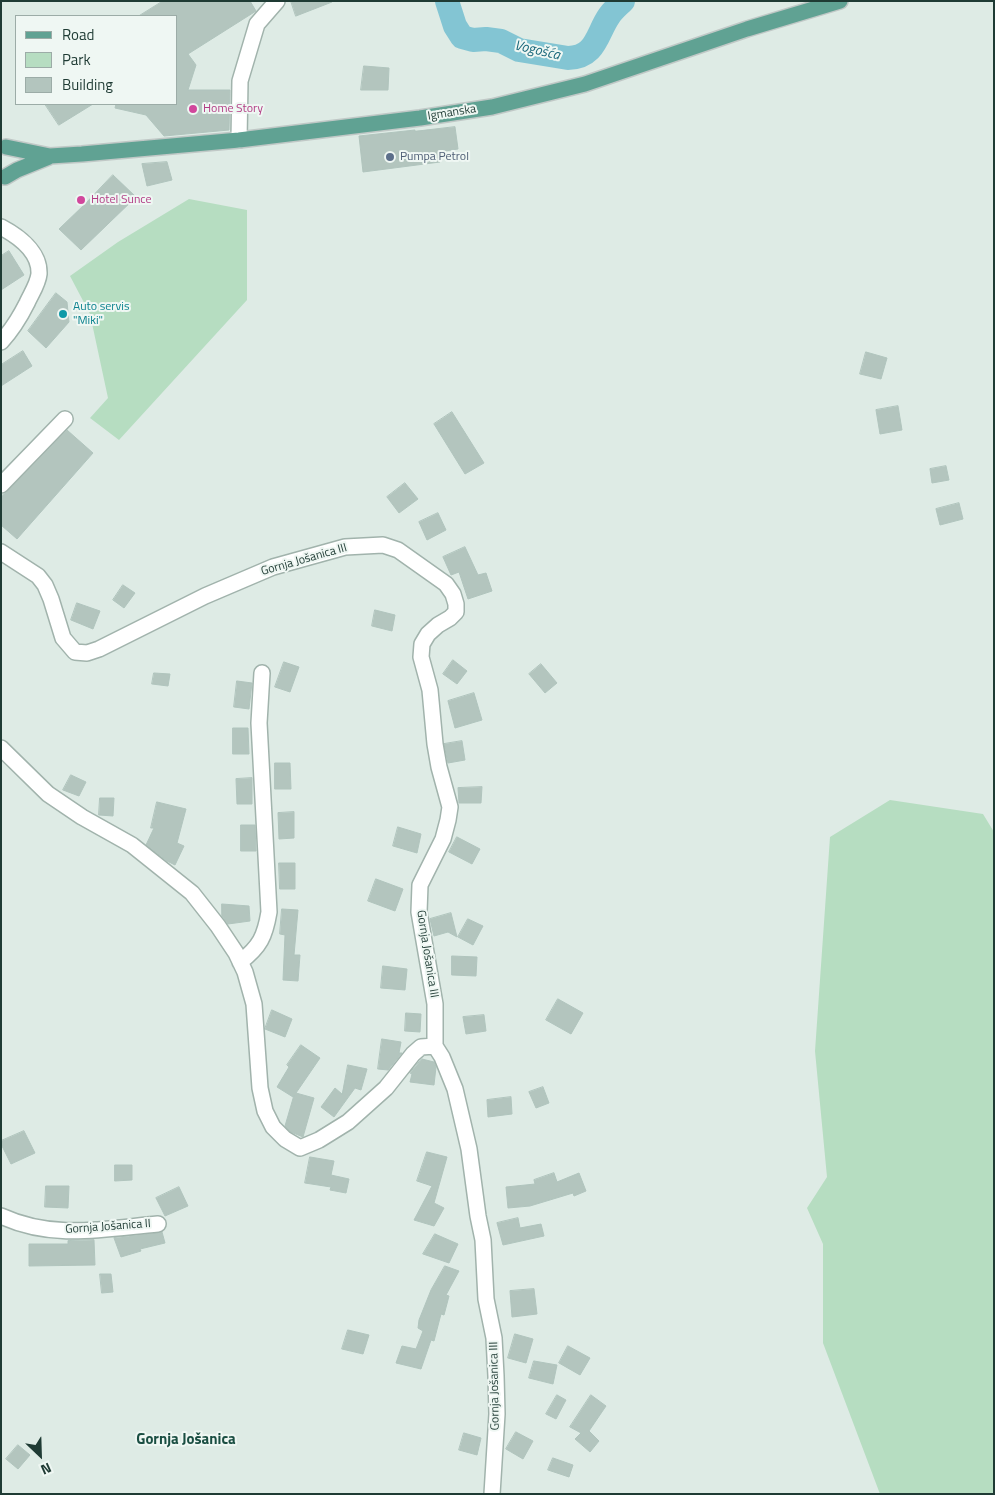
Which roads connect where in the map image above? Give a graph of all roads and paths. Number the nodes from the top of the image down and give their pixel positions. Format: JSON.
{"nodes":[{"id":1,"x":277,"y":1,"type":"edge"},
{"id":2,"x":840,"y":1,"type":"edge"},
{"id":3,"x":239,"y":140,"type":"junction"},
{"id":4,"x":4,"y":144,"type":"edge"},
{"id":5,"x":50,"y":156,"type":"junction"},
{"id":6,"x":3,"y":179,"type":"edge"},
{"id":7,"x":1,"y":227,"type":"edge"},
{"id":8,"x":1,"y":342,"type":"edge"},
{"id":9,"x":65,"y":418,"type":"dead end"},
{"id":10,"x":1,"y":484,"type":"edge"},
{"id":11,"x":1,"y":552,"type":"edge"},
{"id":12,"x":262,"y":673,"type":"dead end"},
{"id":13,"x":1,"y":748,"type":"edge"},
{"id":14,"x":240,"y":962,"type":"junction"},
{"id":15,"x":435,"y":1046,"type":"junction"},
{"id":16,"x":1,"y":1216,"type":"edge"},
{"id":17,"x":158,"y":1224,"type":"dead end"},
{"id":18,"x":492,"y":1494,"type":"edge"}],
"edges":[{"from":1,"to":3,"type":"street"},
{"from":2,"to":3,"type":"main road","name":"Igmanska"},
{"from":3,"to":5,"type":"main road","name":"Igmanska"},
{"from":4,"to":5,"type":"main road","name":"Igmanska"},
{"from":4,"to":6,"type":"main road"},
{"from":5,"to":6,"type":"main road","name":"Igmanska"},
{"from":7,"to":8,"type":"street"},
{"from":9,"to":10,"type":"street"},
{"from":11,"to":15,"type":"street","name":"Gornja Jošanica III"},
{"from":12,"to":14,"type":"street"},
{"from":13,"to":14,"type":"street"},
{"from":14,"to":15,"type":"street"},
{"from":15,"to":18,"type":"street","name":"Gornja Jošanica III"},
{"from":16,"to":17,"type":"street","name":"Gornja Jošanica II"}]}
